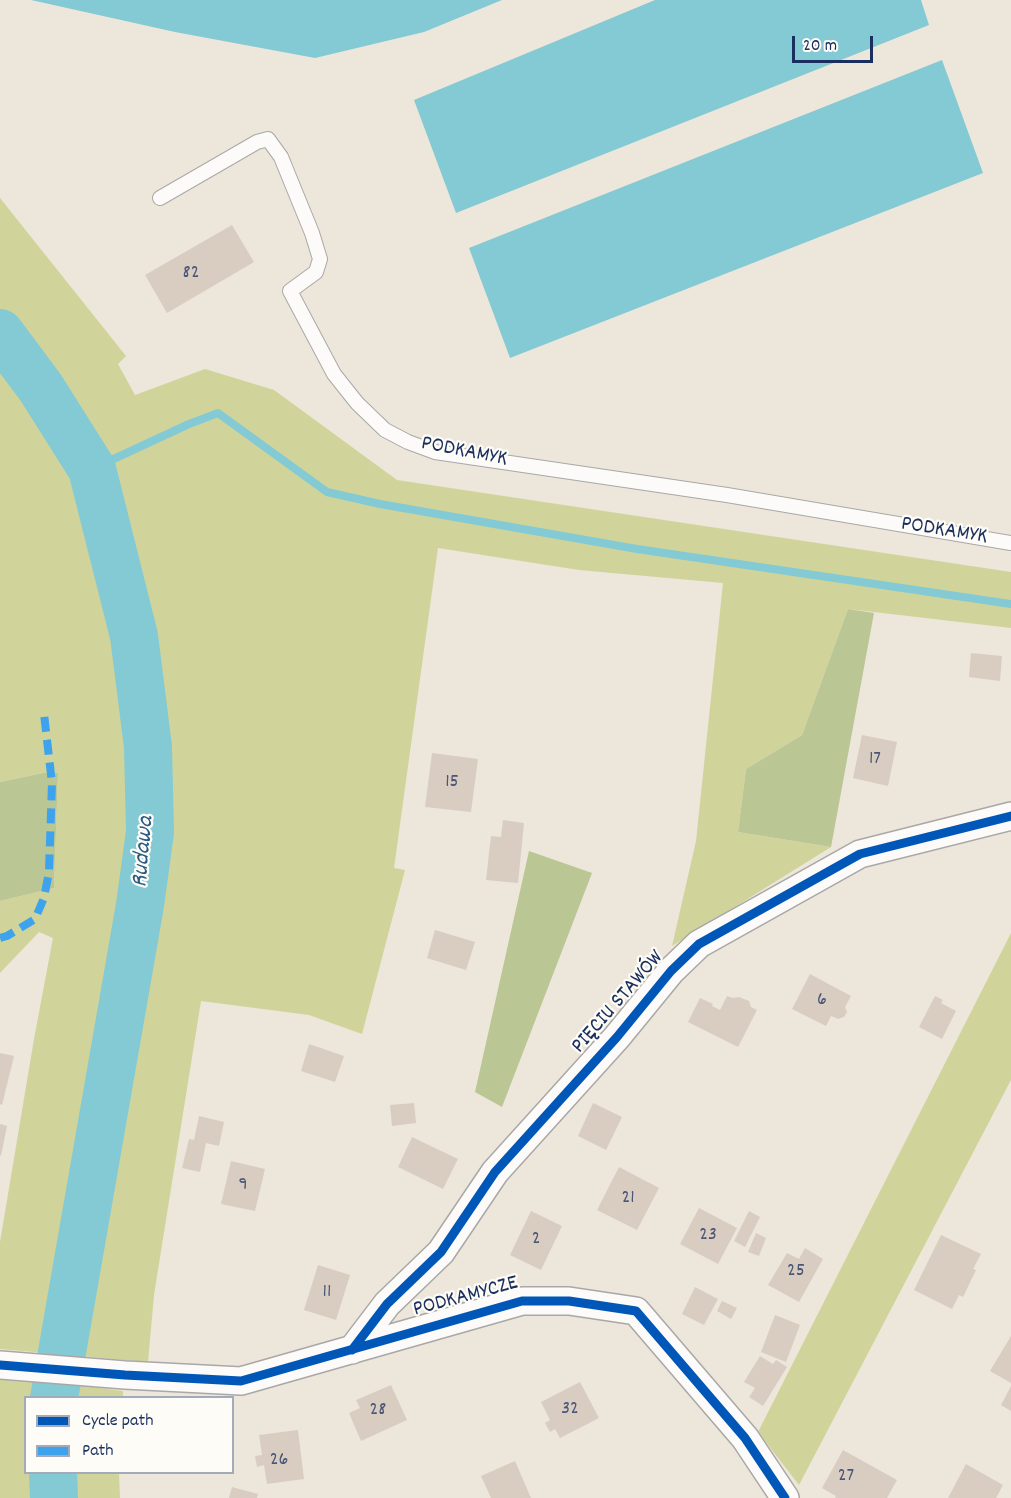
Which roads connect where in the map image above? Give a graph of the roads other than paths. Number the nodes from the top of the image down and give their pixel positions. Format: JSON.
{"nodes":[{"id":1,"x":160,"y":198,"type":"dead end"},
{"id":2,"x":1011,"y":543,"type":"edge"},
{"id":3,"x":1011,"y":816,"type":"edge"},
{"id":4,"x":352,"y":1350,"type":"junction"},
{"id":5,"x":0,"y":1365,"type":"edge"},
{"id":6,"x":785,"y":1498,"type":"edge"}],
"edges":[{"from":1,"to":2,"type":"lane","name":"PODKAMYK"},
{"from":3,"to":4,"type":"street","name":"PIĘCIU STAWÓW"},
{"from":4,"to":5,"type":"street","name":"PODKAMYCZE"},
{"from":4,"to":6,"type":"street","name":"PODKAMYCZE"}]}
